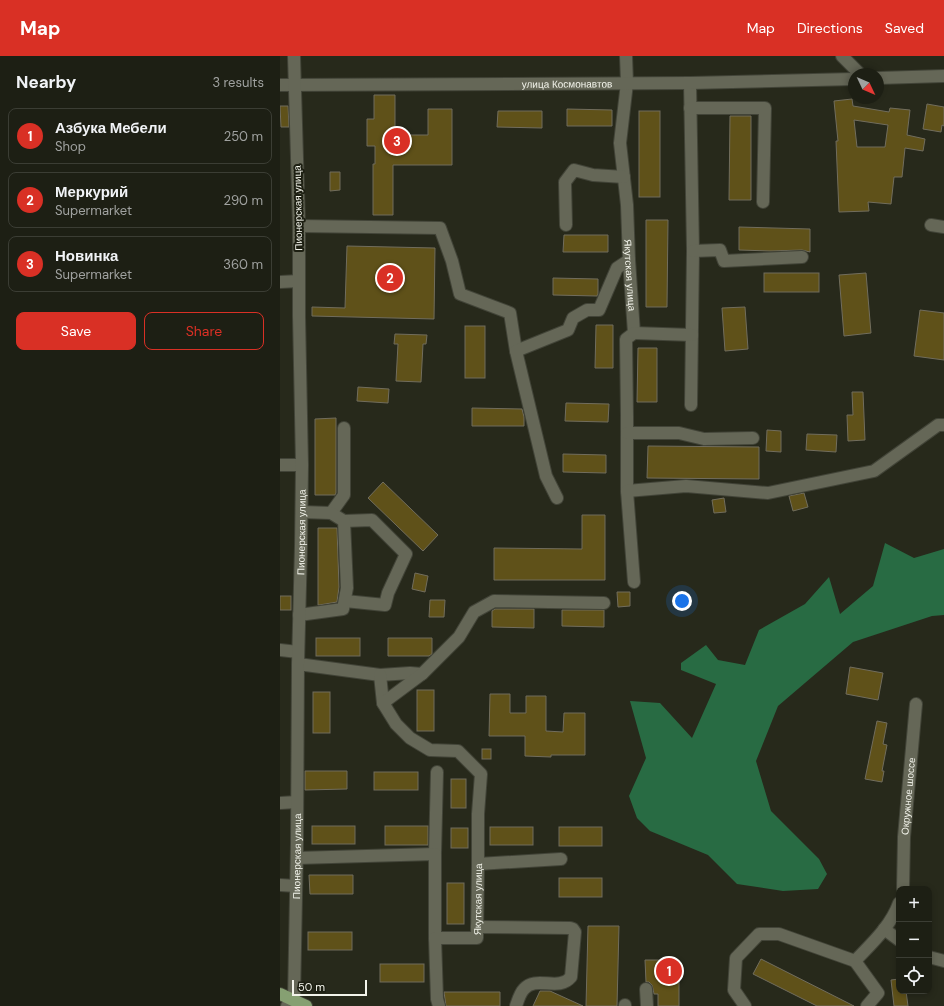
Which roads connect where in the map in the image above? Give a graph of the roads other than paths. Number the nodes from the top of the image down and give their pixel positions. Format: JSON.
{"nodes":[{"id":1,"x":294,"y":56,"type":"edge"},
{"id":2,"x":626,"y":56,"type":"edge"},
{"id":3,"x":842,"y":56,"type":"edge"},
{"id":4,"x":854,"y":68,"type":"edge"},
{"id":5,"x":944,"y":76,"type":"edge"},
{"id":6,"x":884,"y":78,"type":"edge"},
{"id":7,"x":848,"y":79,"type":"edge"},
{"id":8,"x":627,"y":83,"type":"junction"},
{"id":9,"x":690,"y":83,"type":"junction"},
{"id":10,"x":280,"y":85,"type":"edge"},
{"id":11,"x":295,"y":86,"type":"junction"},
{"id":12,"x":690,"y":108,"type":"junction"},
{"id":13,"x":624,"y":177,"type":"junction"},
{"id":14,"x":763,"y":202,"type":"dead end"},
{"id":15,"x":566,"y":225,"type":"dead end"},
{"id":16,"x":931,"y":225,"type":"dead end"},
{"id":17,"x":299,"y":226,"type":"junction"},
{"id":18,"x":944,"y":228,"type":"edge"},
{"id":19,"x":693,"y":251,"type":"junction"},
{"id":20,"x":802,"y":257,"type":"dead end"},
{"id":21,"x":629,"y":260,"type":"junction"},
{"id":22,"x":299,"y":281,"type":"junction"},
{"id":23,"x":280,"y":282,"type":"edge"},
{"id":24,"x":634,"y":333,"type":"junction"},
{"id":25,"x":692,"y":335,"type":"junction"},
{"id":26,"x":516,"y":351,"type":"junction"},
{"id":27,"x":691,"y":404,"type":"dead end"},
{"id":28,"x":944,"y":425,"type":"edge"},
{"id":29,"x":344,"y":428,"type":"dead end"},
{"id":30,"x":627,"y":432,"type":"junction"},
{"id":31,"x":753,"y":438,"type":"dead end"},
{"id":32,"x":302,"y":465,"type":"junction"},
{"id":33,"x":280,"y":466,"type":"edge"},
{"id":34,"x":627,"y":491,"type":"junction"},
{"id":35,"x":557,"y":498,"type":"dead end"},
{"id":36,"x":302,"y":512,"type":"junction"},
{"id":37,"x":331,"y":513,"type":"junction"},
{"id":38,"x":344,"y":521,"type":"junction"},
{"id":39,"x":634,"y":582,"type":"dead end"},
{"id":40,"x":345,"y":601,"type":"junction"},
{"id":41,"x":604,"y":603,"type":"dead end"},
{"id":42,"x":299,"y":615,"type":"junction"},
{"id":43,"x":280,"y":650,"type":"edge"},
{"id":44,"x":298,"y":658,"type":"junction"},
{"id":45,"x":422,"y":674,"type":"junction"},
{"id":46,"x":380,"y":675,"type":"junction"},
{"id":47,"x":383,"y":703,"type":"junction"},
{"id":48,"x":916,"y":704,"type":"dead end"},
{"id":49,"x":437,"y":772,"type":"dead end"},
{"id":50,"x":297,"y":802,"type":"junction"},
{"id":51,"x":280,"y":803,"type":"edge"},
{"id":52,"x":436,"y":854,"type":"junction"},
{"id":53,"x":297,"y":858,"type":"junction"},
{"id":54,"x":561,"y":859,"type":"dead end"},
{"id":55,"x":478,"y":864,"type":"junction"},
{"id":56,"x":280,"y":885,"type":"edge"},
{"id":57,"x":296,"y":886,"type":"junction"},
{"id":58,"x":903,"y":886,"type":"edge"},
{"id":59,"x":896,"y":912,"type":"edge"},
{"id":60,"x":477,"y":927,"type":"junction"},
{"id":61,"x":884,"y":929,"type":"junction"},
{"id":62,"x":435,"y":938,"type":"junction"},
{"id":63,"x":896,"y":938,"type":"edge"},
{"id":64,"x":932,"y":958,"type":"edge"},
{"id":65,"x":855,"y":961,"type":"junction"},
{"id":66,"x":944,"y":961,"type":"edge"},
{"id":67,"x":646,"y":989,"type":"dead end"},
{"id":68,"x":878,"y":993,"type":"junction"},
{"id":69,"x":280,"y":994,"type":"edge"},
{"id":70,"x":290,"y":1003,"type":"edge"},
{"id":71,"x":306,"y":1006,"type":"edge"},
{"id":72,"x":440,"y":1006,"type":"edge"},
{"id":73,"x":516,"y":1006,"type":"edge"},
{"id":74,"x":647,"y":1006,"type":"edge"},
{"id":75,"x":745,"y":1006,"type":"edge"},
{"id":76,"x":867,"y":1006,"type":"edge"},
{"id":77,"x":881,"y":1006,"type":"edge"}],
"edges":[{"from":1,"to":11,"type":"street","name":"Пионерская улица"},
{"from":2,"to":8,"type":"street","name":"Якутская улица"},
{"from":3,"to":4,"type":"street"},
{"from":5,"to":6,"type":"street"},
{"from":7,"to":9,"type":"street","name":"улица Космонавтов"},
{"from":8,"to":9,"type":"street","name":"улица Космонавтов"},
{"from":8,"to":11,"type":"street","name":"улица Космонавтов"},
{"from":8,"to":13,"type":"street","name":"Якутская улица"},
{"from":9,"to":12,"type":"street"},
{"from":10,"to":11,"type":"street","name":"улица Космонавтов"},
{"from":11,"to":17,"type":"street","name":"Пионерская улица"},
{"from":12,"to":14,"type":"street"},
{"from":12,"to":19,"type":"street"},
{"from":13,"to":15,"type":"street"},
{"from":13,"to":21,"type":"street","name":"Якутская улица"},
{"from":16,"to":18,"type":"street"},
{"from":17,"to":22,"type":"street","name":"Пионерская улица"},
{"from":17,"to":26,"type":"street"},
{"from":19,"to":20,"type":"street"},
{"from":19,"to":25,"type":"street"},
{"from":21,"to":24,"type":"street","name":"Якутская улица"},
{"from":21,"to":26,"type":"street"},
{"from":22,"to":23,"type":"street"},
{"from":22,"to":32,"type":"street","name":"Пионерская улица"},
{"from":24,"to":25,"type":"street"},
{"from":24,"to":30,"type":"street","name":"Якутская улица"},
{"from":25,"to":27,"type":"street"},
{"from":26,"to":35,"type":"street"},
{"from":28,"to":34,"type":"street"},
{"from":29,"to":37,"type":"street"},
{"from":30,"to":31,"type":"street"},
{"from":30,"to":34,"type":"street","name":"Якутская улица"},
{"from":32,"to":33,"type":"street"},
{"from":32,"to":36,"type":"street","name":"Пионерская улица"},
{"from":34,"to":39,"type":"street","name":"Якутская улица"},
{"from":36,"to":37,"type":"street"},
{"from":36,"to":42,"type":"street","name":"Пионерская улица"},
{"from":37,"to":38,"type":"street"},
{"from":38,"to":40,"type":"street"},
{"from":38,"to":40,"type":"street"},
{"from":40,"to":42,"type":"street"},
{"from":41,"to":45,"type":"street"},
{"from":42,"to":44,"type":"street","name":"Пионерская улица"},
{"from":43,"to":44,"type":"street"},
{"from":44,"to":46,"type":"street"},
{"from":44,"to":50,"type":"street","name":"Пионерская улица"},
{"from":45,"to":46,"type":"street"},
{"from":45,"to":47,"type":"street"},
{"from":46,"to":47,"type":"street"},
{"from":47,"to":55,"type":"street","name":"Якутская улица"},
{"from":48,"to":58,"type":"street","name":"Окружное шоссе"},
{"from":49,"to":52,"type":"street"},
{"from":50,"to":51,"type":"street"},
{"from":50,"to":53,"type":"street","name":"Пионерская улица"},
{"from":52,"to":53,"type":"street"},
{"from":52,"to":62,"type":"street"},
{"from":53,"to":57,"type":"street","name":"Пионерская улица"},
{"from":54,"to":55,"type":"street"},
{"from":55,"to":60,"type":"street","name":"Якутская улица"},
{"from":56,"to":57,"type":"street"},
{"from":57,"to":70,"type":"street","name":"Пионерская улица"},
{"from":59,"to":61,"type":"street"},
{"from":60,"to":62,"type":"street","name":"Якутская улица"},
{"from":60,"to":73,"type":"street"},
{"from":61,"to":63,"type":"street"},
{"from":61,"to":65,"type":"street"},
{"from":62,"to":72,"type":"street"},
{"from":64,"to":66,"type":"street"},
{"from":65,"to":68,"type":"street"},
{"from":65,"to":75,"type":"street"},
{"from":67,"to":74,"type":"street"},
{"from":68,"to":76,"type":"street"},
{"from":68,"to":77,"type":"street"},
{"from":69,"to":70,"type":"main road"},
{"from":70,"to":71,"type":"main road"}]}
